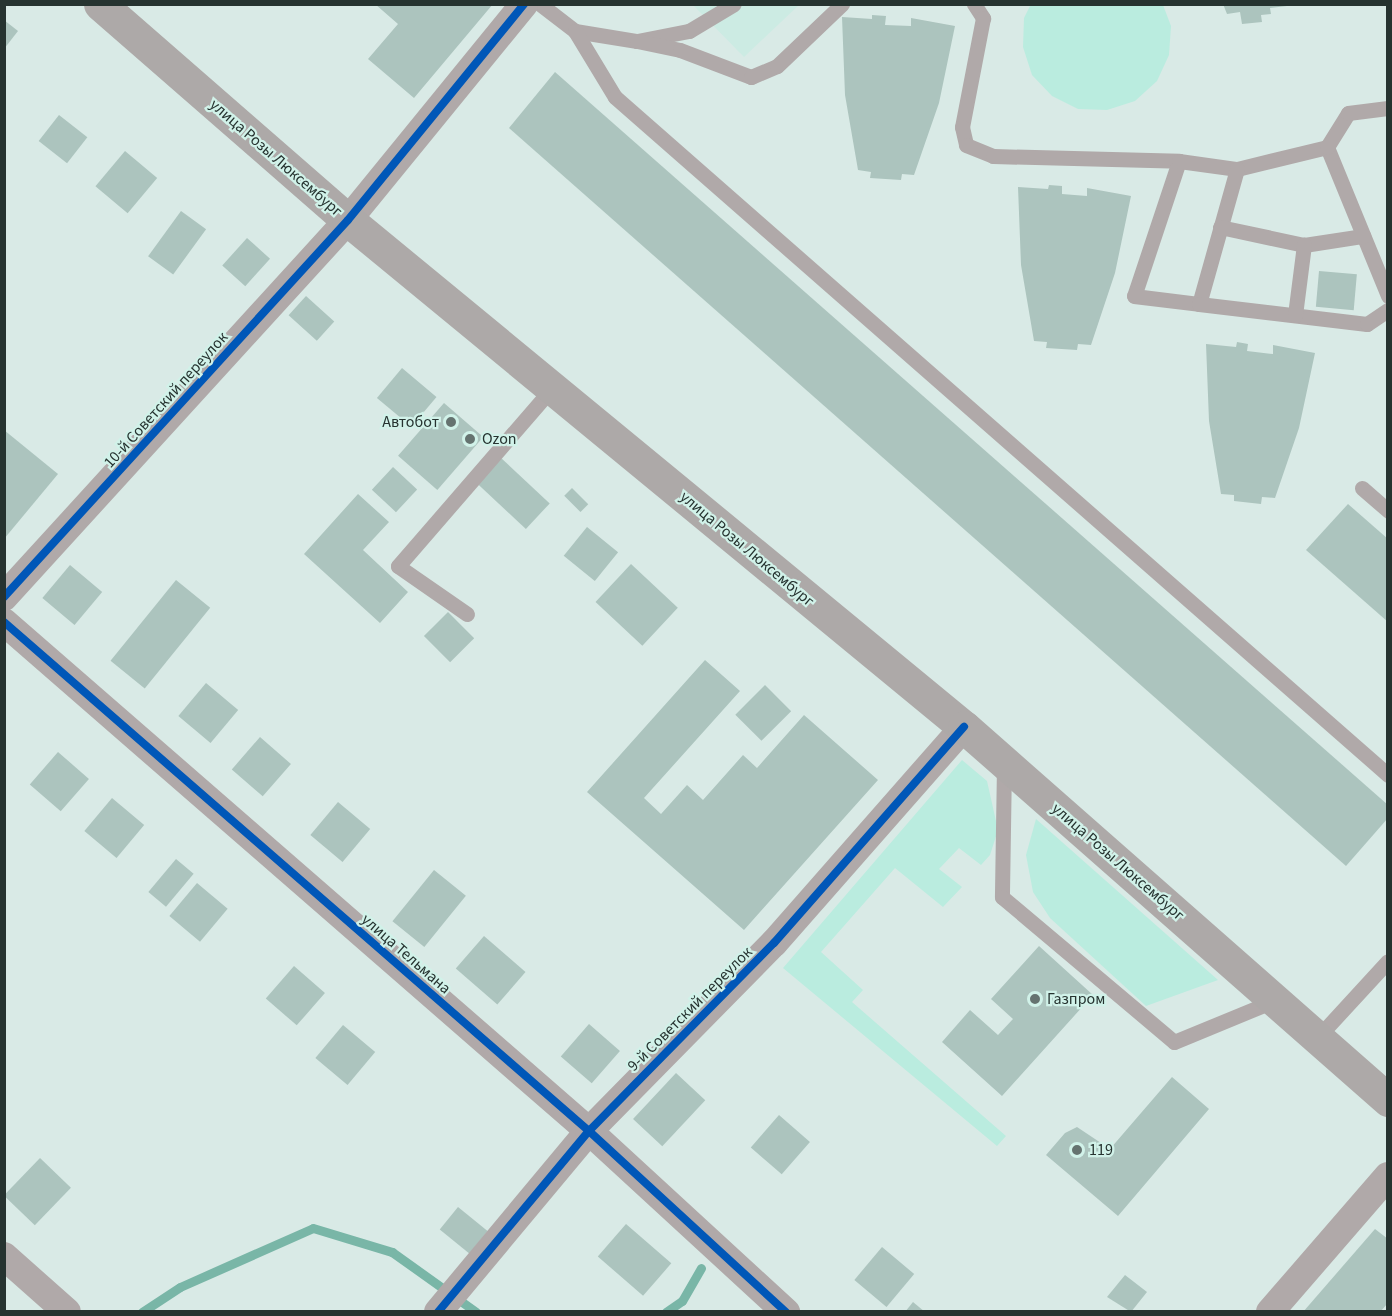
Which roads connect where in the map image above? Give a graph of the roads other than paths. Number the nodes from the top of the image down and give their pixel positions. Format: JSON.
{"nodes":[{"id":1,"x":100,"y":4,"type":"edge"},
{"id":2,"x":524,"y":4,"type":"edge"},
{"id":3,"x":540,"y":4,"type":"edge"},
{"id":4,"x":734,"y":4,"type":"edge"},
{"id":5,"x":842,"y":4,"type":"edge"},
{"id":6,"x":974,"y":4,"type":"edge"},
{"id":7,"x":575,"y":31,"type":"junction"},
{"id":8,"x":638,"y":41,"type":"junction"},
{"id":9,"x":1388,"y":108,"type":"edge"},
{"id":10,"x":1328,"y":147,"type":"junction"},
{"id":11,"x":1179,"y":161,"type":"junction"},
{"id":12,"x":1237,"y":169,"type":"junction"},
{"id":13,"x":348,"y":220,"type":"junction"},
{"id":14,"x":1220,"y":227,"type":"junction"},
{"id":15,"x":1364,"y":236,"type":"junction"},
{"id":16,"x":1304,"y":245,"type":"junction"},
{"id":17,"x":1388,"y":296,"type":"edge"},
{"id":18,"x":1199,"y":304,"type":"junction"},
{"id":19,"x":1388,"y":310,"type":"edge"},
{"id":20,"x":1295,"y":315,"type":"junction"},
{"id":21,"x":552,"y":388,"type":"junction"},
{"id":22,"x":1362,"y":488,"type":"dead end"},
{"id":23,"x":1388,"y":511,"type":"edge"},
{"id":24,"x":4,"y":597,"type":"edge"},
{"id":25,"x":467,"y":614,"type":"dead end"},
{"id":26,"x":4,"y":622,"type":"edge"},
{"id":27,"x":964,"y":727,"type":"junction"},
{"id":28,"x":1004,"y":762,"type":"junction"},
{"id":29,"x":1388,"y":775,"type":"edge"},
{"id":30,"x":1388,"y":961,"type":"edge"},
{"id":31,"x":1276,"y":1000,"type":"junction"},
{"id":32,"x":1317,"y":1037,"type":"junction"},
{"id":33,"x":1388,"y":1100,"type":"edge"},
{"id":34,"x":589,"y":1131,"type":"junction"},
{"id":35,"x":1388,"y":1176,"type":"edge"},
{"id":36,"x":4,"y":1256,"type":"edge"},
{"id":37,"x":67,"y":1311,"type":"edge"},
{"id":38,"x":439,"y":1311,"type":"edge"},
{"id":39,"x":786,"y":1311,"type":"edge"},
{"id":40,"x":1270,"y":1311,"type":"edge"}],
"edges":[{"from":1,"to":13,"type":"main road","name":"улица Розы Люксембург"},
{"from":2,"to":13,"type":"street","name":"10-й Советский переулок"},
{"from":3,"to":7,"type":"lane"},
{"from":4,"to":8,"type":"lane"},
{"from":5,"to":8,"type":"lane"},
{"from":6,"to":11,"type":"lane"},
{"from":7,"to":8,"type":"lane"},
{"from":7,"to":29,"type":"lane"},
{"from":9,"to":10,"type":"lane"},
{"from":10,"to":12,"type":"lane"},
{"from":10,"to":15,"type":"lane"},
{"from":11,"to":12,"type":"lane"},
{"from":11,"to":18,"type":"lane"},
{"from":12,"to":14,"type":"lane"},
{"from":13,"to":21,"type":"main road","name":"улица Розы Люксембург"},
{"from":13,"to":24,"type":"street","name":"10-й Советский переулок"},
{"from":14,"to":16,"type":"lane"},
{"from":14,"to":18,"type":"lane"},
{"from":15,"to":16,"type":"lane"},
{"from":15,"to":17,"type":"lane"},
{"from":16,"to":20,"type":"lane"},
{"from":18,"to":20,"type":"lane"},
{"from":19,"to":20,"type":"lane"},
{"from":21,"to":25,"type":"lane"},
{"from":21,"to":27,"type":"main road","name":"улица Розы Люксембург"},
{"from":22,"to":23,"type":"lane"},
{"from":26,"to":34,"type":"street","name":"улица Тельмана"},
{"from":27,"to":28,"type":"main road","name":"улица Розы Люксембург"},
{"from":27,"to":34,"type":"street","name":"9-й Советский переулок"},
{"from":28,"to":31,"type":"main road","name":"улица Розы Люксембург"},
{"from":28,"to":31,"type":"lane"},
{"from":30,"to":32,"type":"lane"},
{"from":31,"to":32,"type":"main road","name":"улица Розы Люксембург"},
{"from":32,"to":33,"type":"main road","name":"улица Розы Люксембург"},
{"from":34,"to":38,"type":"street","name":"9-й Советский переулок"},
{"from":34,"to":39,"type":"street","name":"улица Тельмана"},
{"from":35,"to":40,"type":"street"},
{"from":36,"to":37,"type":"street"}]}
